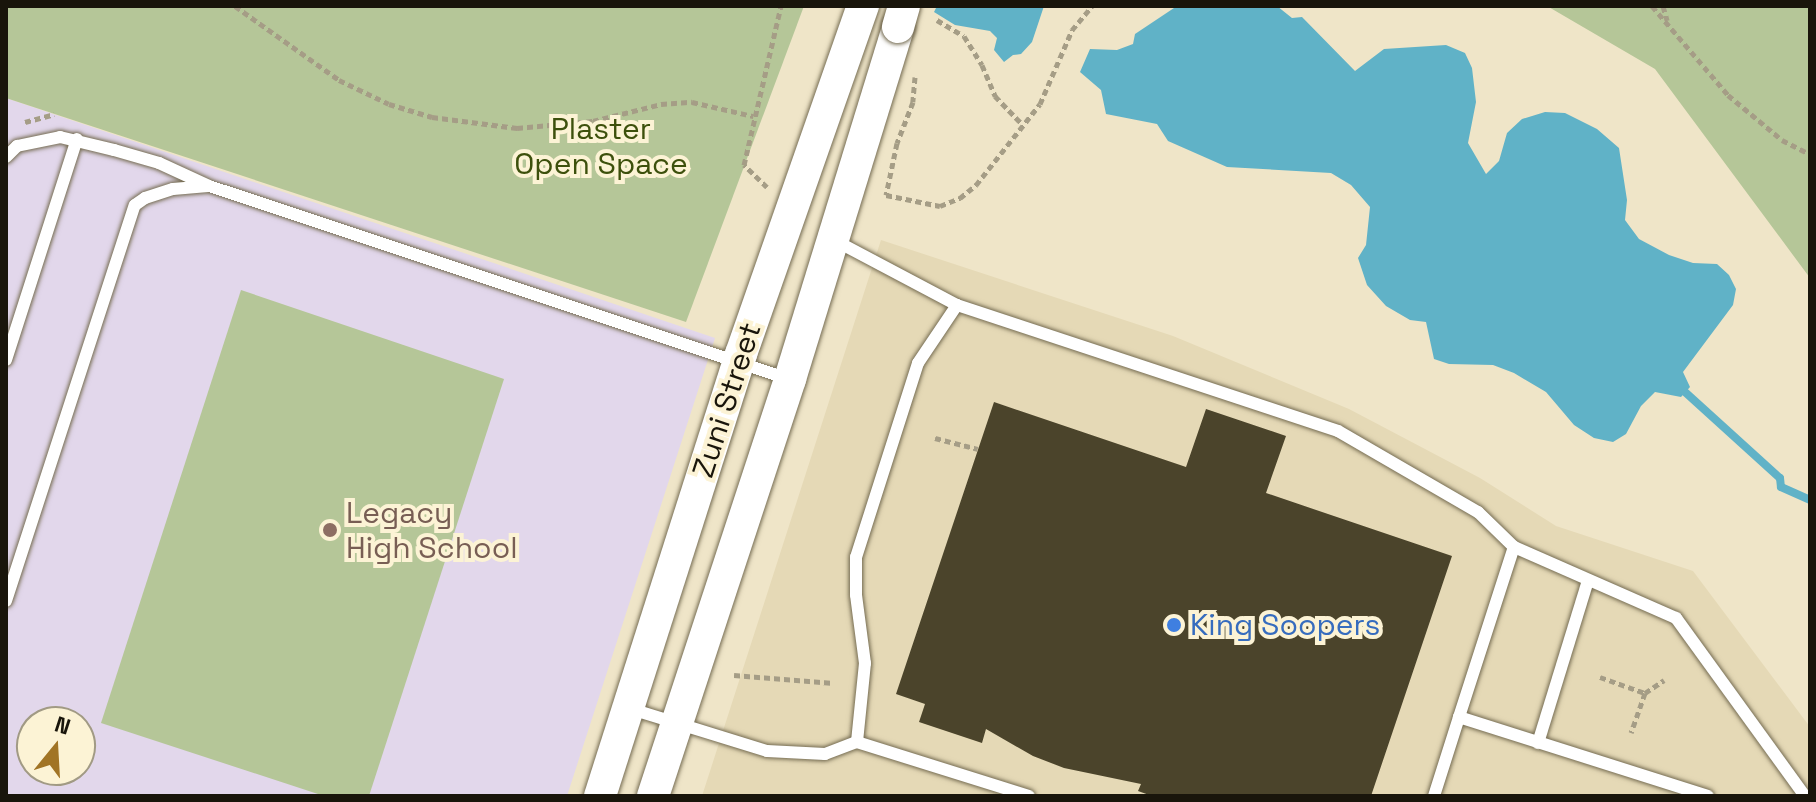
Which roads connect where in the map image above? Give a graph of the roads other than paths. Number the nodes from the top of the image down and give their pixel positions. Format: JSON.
{"nodes":[{"id":1,"x":861,"y":11,"type":"edge"},
{"id":2,"x":901,"y":16,"type":"edge"},
{"id":3,"x":77,"y":139,"type":"junction"},
{"id":4,"x":6,"y":157,"type":"edge"},
{"id":5,"x":209,"y":186,"type":"junction"},
{"id":6,"x":831,"y":239,"type":"junction"},
{"id":7,"x":957,"y":305,"type":"junction"},
{"id":8,"x":6,"y":360,"type":"edge"},
{"id":9,"x":739,"y":363,"type":"junction"},
{"id":10,"x":790,"y":379,"type":"junction"},
{"id":11,"x":1514,"y":547,"type":"junction"},
{"id":12,"x":1588,"y":580,"type":"junction"},
{"id":13,"x":6,"y":601,"type":"edge"},
{"id":14,"x":628,"y":708,"type":"junction"},
{"id":15,"x":1459,"y":717,"type":"junction"},
{"id":16,"x":676,"y":724,"type":"junction"},
{"id":17,"x":857,"y":742,"type":"junction"},
{"id":18,"x":1538,"y":743,"type":"junction"},
{"id":19,"x":600,"y":796,"type":"edge"},
{"id":20,"x":653,"y":796,"type":"edge"},
{"id":21,"x":1029,"y":796,"type":"edge"},
{"id":22,"x":1434,"y":796,"type":"edge"},
{"id":23,"x":1708,"y":796,"type":"edge"},
{"id":24,"x":1805,"y":796,"type":"edge"}],
"edges":[{"from":1,"to":9,"type":"main road","name":"Zuni Street"},
{"from":2,"to":6,"type":"main road","name":"Zuni Street"},
{"from":3,"to":4,"type":"lane"},
{"from":3,"to":5,"type":"lane"},
{"from":3,"to":8,"type":"lane"},
{"from":5,"to":9,"type":"lane"},
{"from":5,"to":13,"type":"lane"},
{"from":6,"to":7,"type":"lane"},
{"from":6,"to":10,"type":"main road","name":"Zuni Street"},
{"from":7,"to":11,"type":"lane"},
{"from":7,"to":17,"type":"lane"},
{"from":9,"to":10,"type":"lane"},
{"from":9,"to":14,"type":"main road","name":"Zuni Street"},
{"from":10,"to":16,"type":"main road","name":"Zuni Street"},
{"from":11,"to":12,"type":"lane"},
{"from":11,"to":15,"type":"lane"},
{"from":12,"to":18,"type":"lane"},
{"from":12,"to":24,"type":"lane"},
{"from":14,"to":16,"type":"lane"},
{"from":14,"to":19,"type":"main road","name":"Zuni Street"},
{"from":15,"to":18,"type":"lane"},
{"from":15,"to":22,"type":"lane"},
{"from":16,"to":17,"type":"lane"},
{"from":16,"to":20,"type":"main road","name":"Zuni Street"},
{"from":17,"to":21,"type":"lane"},
{"from":18,"to":23,"type":"lane"}]}
